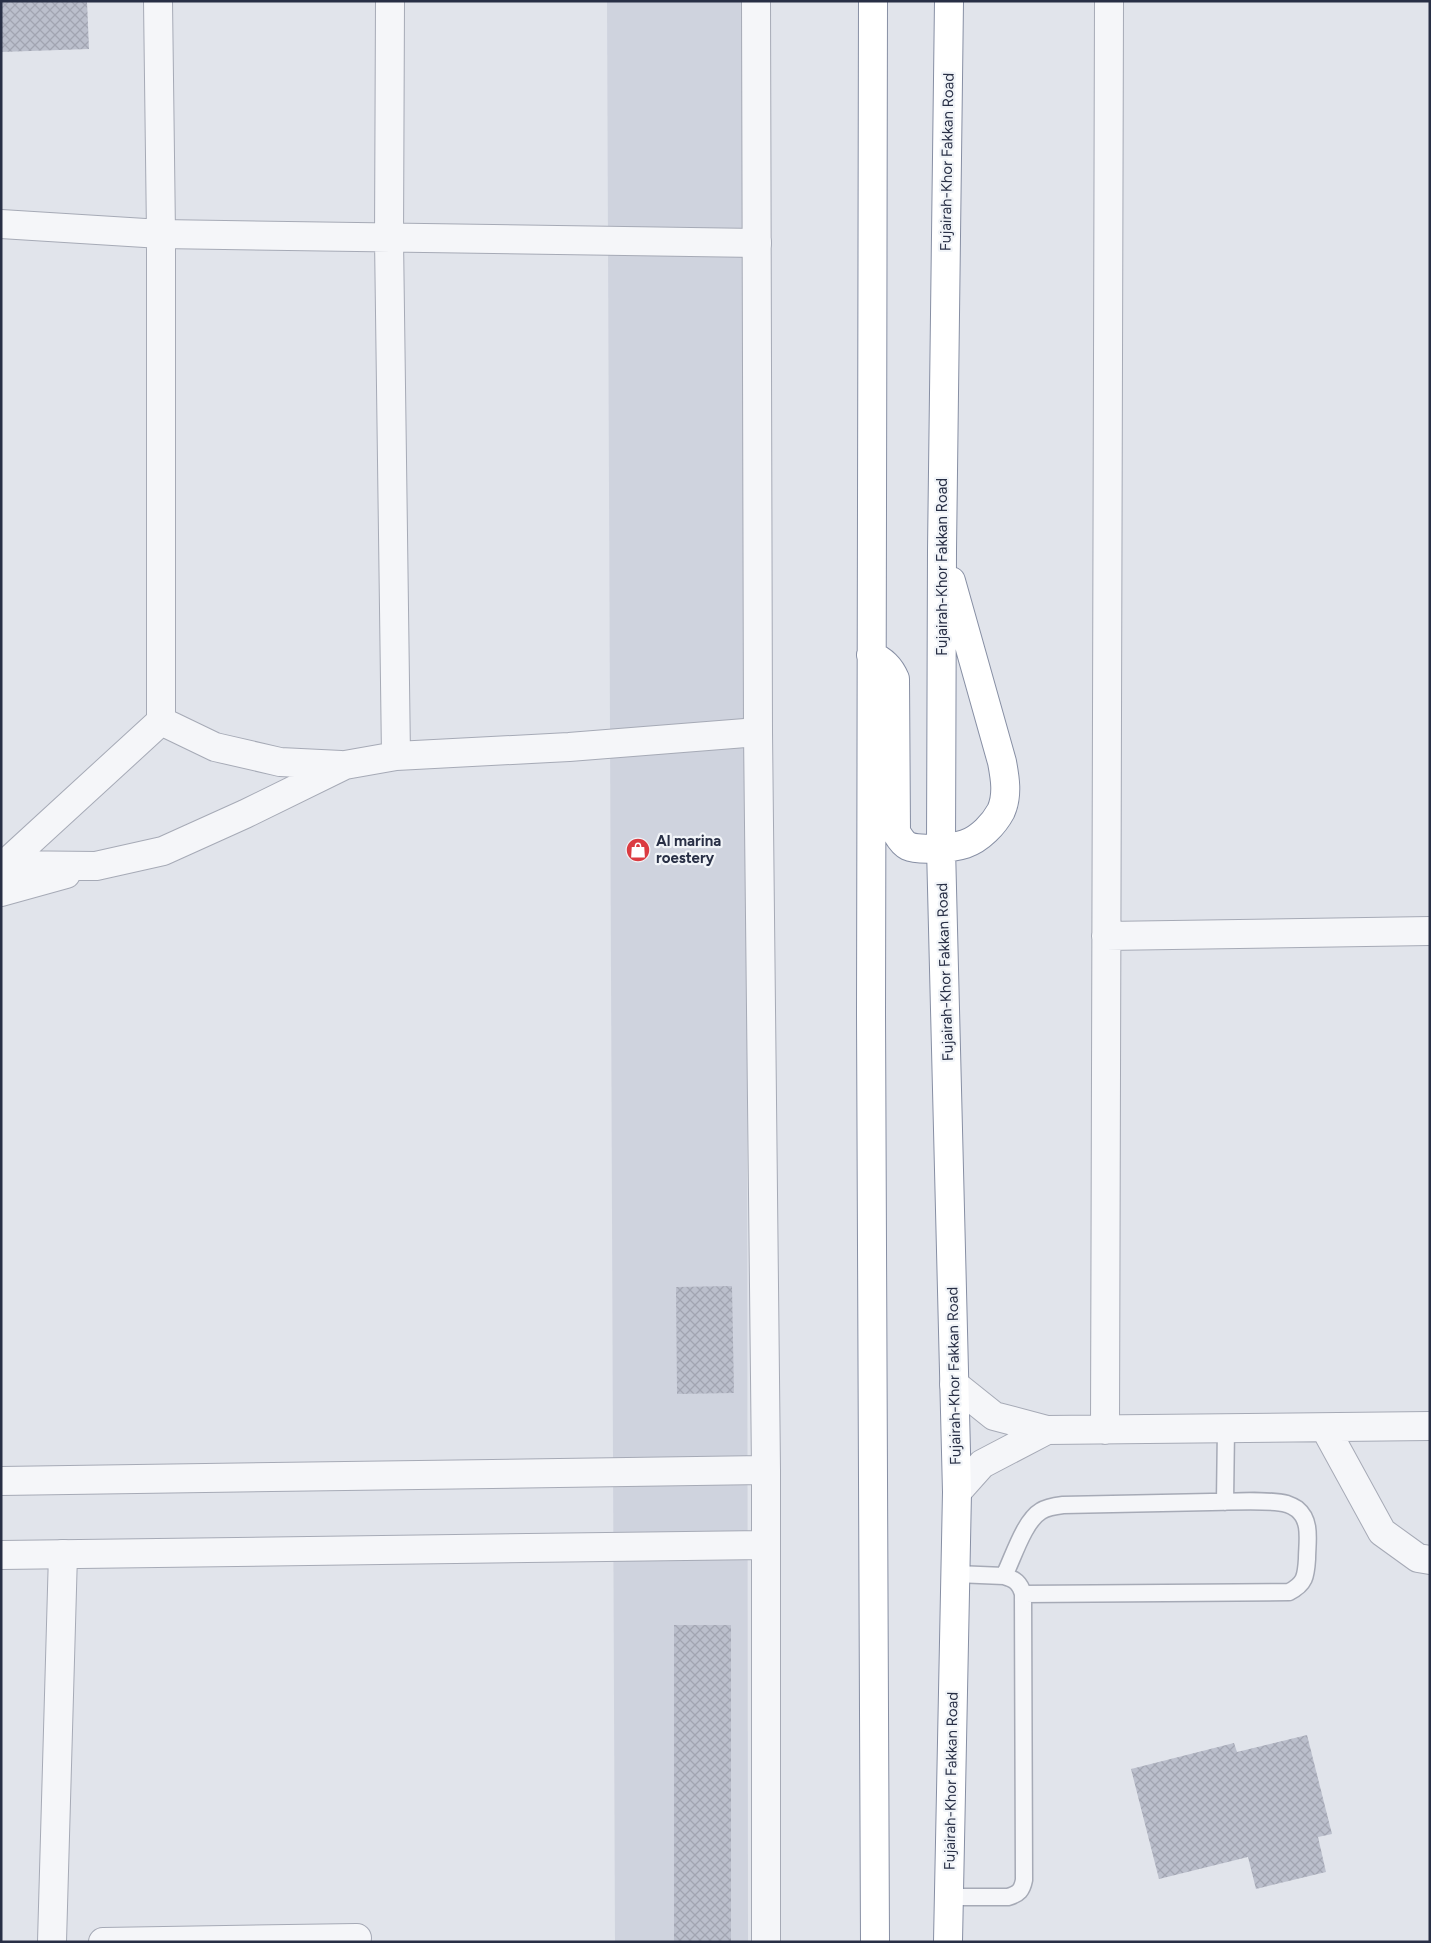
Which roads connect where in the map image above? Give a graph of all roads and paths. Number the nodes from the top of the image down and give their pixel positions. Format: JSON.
{"nodes":[{"id":1,"x":158,"y":1,"type":"edge"},
{"id":2,"x":390,"y":1,"type":"edge"},
{"id":3,"x":756,"y":1,"type":"edge"},
{"id":4,"x":873,"y":1,"type":"edge"},
{"id":5,"x":949,"y":1,"type":"edge"},
{"id":6,"x":1109,"y":1,"type":"edge"},
{"id":7,"x":1,"y":224,"type":"edge"},
{"id":8,"x":161,"y":234,"type":"junction"},
{"id":9,"x":389,"y":239,"type":"junction"},
{"id":10,"x":757,"y":243,"type":"junction"},
{"id":11,"x":942,"y":550,"type":"junction"},
{"id":12,"x":871,"y":655,"type":"junction"},
{"id":13,"x":161,"y":720,"type":"junction"},
{"id":14,"x":758,"y":732,"type":"junction"},
{"id":15,"x":396,"y":756,"type":"junction"},
{"id":16,"x":345,"y":765,"type":"junction"},
{"id":17,"x":941,"y":848,"type":"junction"},
{"id":18,"x":2,"y":865,"type":"edge"},
{"id":19,"x":96,"y":866,"type":"junction"},
{"id":20,"x":1,"y":892,"type":"edge"},
{"id":21,"x":1430,"y":931,"type":"edge"},
{"id":22,"x":1106,"y":936,"type":"junction"},
{"id":23,"x":954,"y":1384,"type":"junction"},
{"id":24,"x":1430,"y":1426,"type":"edge"},
{"id":25,"x":1226,"y":1428,"type":"junction"},
{"id":26,"x":1325,"y":1428,"type":"junction"},
{"id":27,"x":1047,"y":1430,"type":"junction"},
{"id":28,"x":1105,"y":1430,"type":"junction"},
{"id":29,"x":766,"y":1470,"type":"junction"},
{"id":30,"x":1,"y":1481,"type":"edge"},
{"id":31,"x":957,"y":1492,"type":"junction"},
{"id":32,"x":1225,"y":1502,"type":"junction"},
{"id":33,"x":766,"y":1545,"type":"junction"},
{"id":34,"x":63,"y":1554,"type":"junction"},
{"id":35,"x":1,"y":1555,"type":"edge"},
{"id":36,"x":1430,"y":1560,"type":"edge"},
{"id":37,"x":956,"y":1574,"type":"junction"},
{"id":38,"x":1004,"y":1576,"type":"junction"},
{"id":39,"x":1024,"y":1594,"type":"junction"},
{"id":40,"x":949,"y":1897,"type":"junction"},
{"id":41,"x":357,"y":1938,"type":"dead end"},
{"id":42,"x":52,"y":1942,"type":"edge"},
{"id":43,"x":103,"y":1942,"type":"edge"},
{"id":44,"x":766,"y":1942,"type":"edge"},
{"id":45,"x":875,"y":1942,"type":"edge"},
{"id":46,"x":948,"y":1942,"type":"edge"}],
"edges":[{"from":1,"to":8,"type":"street"},
{"from":2,"to":9,"type":"street"},
{"from":3,"to":10,"type":"street"},
{"from":4,"to":12,"type":"highway"},
{"from":5,"to":11,"type":"highway","name":"Fujairah-Khor Fakkan Road"},
{"from":6,"to":22,"type":"street"},
{"from":7,"to":8,"type":"street"},
{"from":8,"to":9,"type":"street"},
{"from":8,"to":13,"type":"street"},
{"from":9,"to":10,"type":"street"},
{"from":9,"to":15,"type":"street"},
{"from":10,"to":14,"type":"street"},
{"from":11,"to":17,"type":"highway","name":"Fujairah-Khor Fakkan Road"},
{"from":11,"to":17,"type":"highway"},
{"from":12,"to":17,"type":"highway"},
{"from":12,"to":45,"type":"highway"},
{"from":13,"to":16,"type":"street"},
{"from":13,"to":18,"type":"street"},
{"from":14,"to":15,"type":"street"},
{"from":14,"to":29,"type":"street"},
{"from":15,"to":16,"type":"street"},
{"from":16,"to":19,"type":"street"},
{"from":17,"to":23,"type":"highway","name":"Fujairah-Khor Fakkan Road"},
{"from":18,"to":19,"type":"street"},
{"from":19,"to":20,"type":"street"},
{"from":21,"to":22,"type":"street"},
{"from":22,"to":28,"type":"street"},
{"from":23,"to":27,"type":"street"},
{"from":23,"to":31,"type":"highway","name":"Fujairah-Khor Fakkan Road"},
{"from":24,"to":26,"type":"street"},
{"from":25,"to":26,"type":"street"},
{"from":25,"to":28,"type":"street"},
{"from":25,"to":32,"type":"lane"},
{"from":26,"to":36,"type":"street"},
{"from":27,"to":28,"type":"street"},
{"from":27,"to":31,"type":"street"},
{"from":29,"to":30,"type":"street"},
{"from":29,"to":33,"type":"street"},
{"from":31,"to":37,"type":"highway","name":"Fujairah-Khor Fakkan Road"},
{"from":32,"to":38,"type":"lane"},
{"from":32,"to":39,"type":"lane"},
{"from":33,"to":34,"type":"street"},
{"from":33,"to":44,"type":"street"},
{"from":34,"to":35,"type":"street"},
{"from":34,"to":42,"type":"street"},
{"from":37,"to":38,"type":"lane"},
{"from":37,"to":40,"type":"highway","name":"Fujairah-Khor Fakkan Road"},
{"from":38,"to":39,"type":"lane"},
{"from":39,"to":40,"type":"lane"},
{"from":40,"to":46,"type":"highway","name":"Fujairah-Khor Fakkan Road"},
{"from":41,"to":43,"type":"street"}]}
